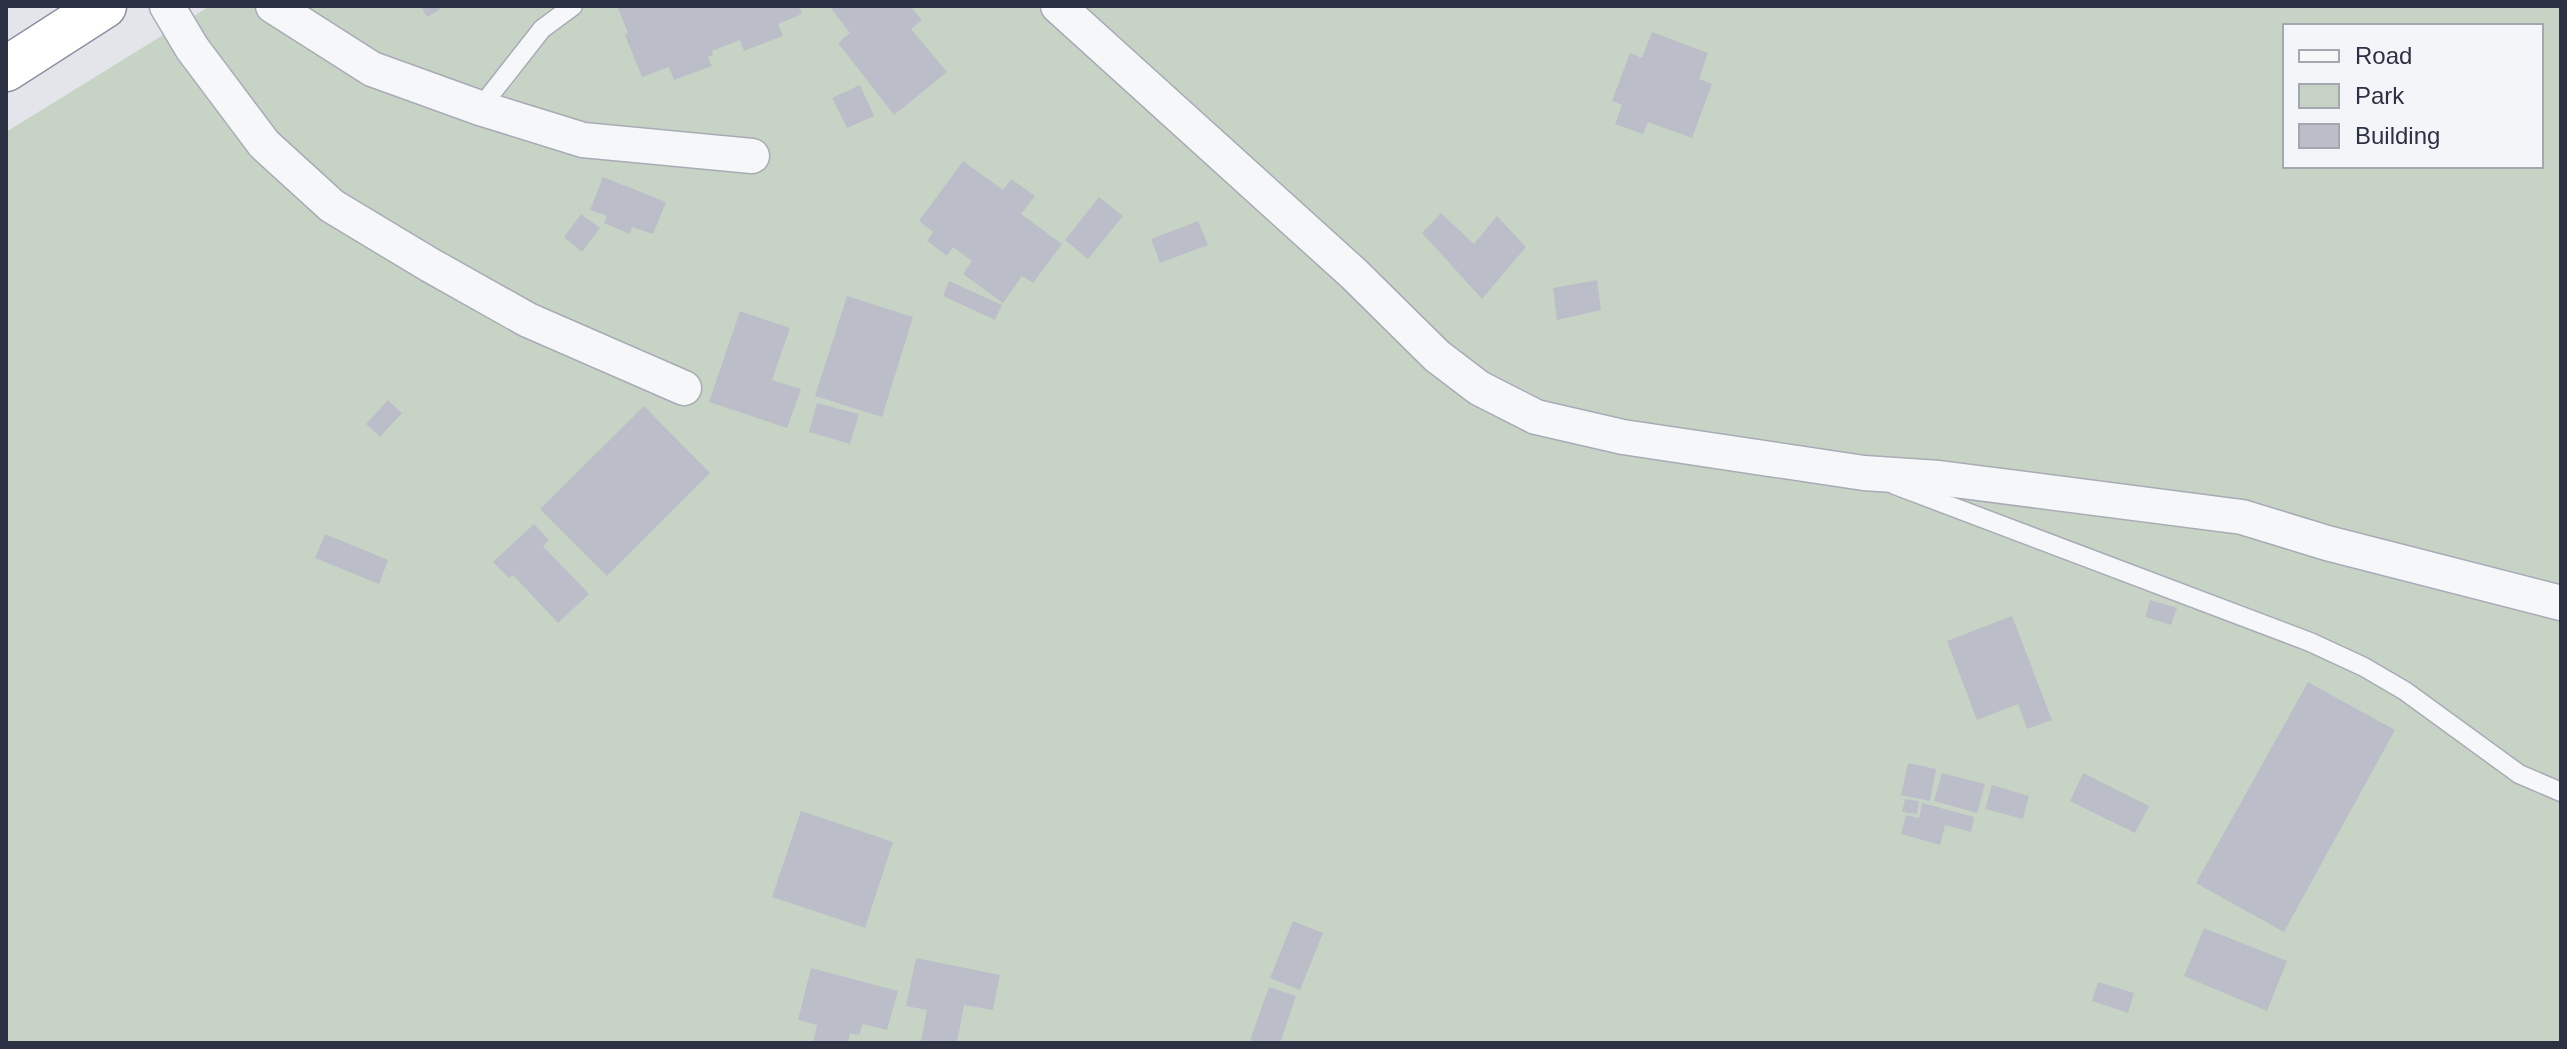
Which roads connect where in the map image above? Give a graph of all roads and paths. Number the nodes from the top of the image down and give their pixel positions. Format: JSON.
{"nodes":[{"id":1,"x":104,"y":6,"type":"edge"},
{"id":2,"x":167,"y":6,"type":"edge"},
{"id":3,"x":273,"y":6,"type":"edge"},
{"id":4,"x":573,"y":6,"type":"edge"},
{"id":5,"x":1058,"y":6,"type":"edge"},
{"id":6,"x":6,"y":69,"type":"edge"},
{"id":7,"x":480,"y":108,"type":"junction"},
{"id":8,"x":752,"y":156,"type":"dead end"},
{"id":9,"x":684,"y":388,"type":"dead end"},
{"id":10,"x":1864,"y":473,"type":"junction"},
{"id":11,"x":2561,"y":603,"type":"edge"},
{"id":12,"x":2561,"y":792,"type":"edge"}],
"edges":[{"from":1,"to":6,"type":"highway"},
{"from":2,"to":9,"type":"street"},
{"from":3,"to":7,"type":"street"},
{"from":4,"to":7,"type":"lane"},
{"from":5,"to":10,"type":"street"},
{"from":7,"to":8,"type":"street"},
{"from":10,"to":11,"type":"street"},
{"from":10,"to":12,"type":"lane"}]}
